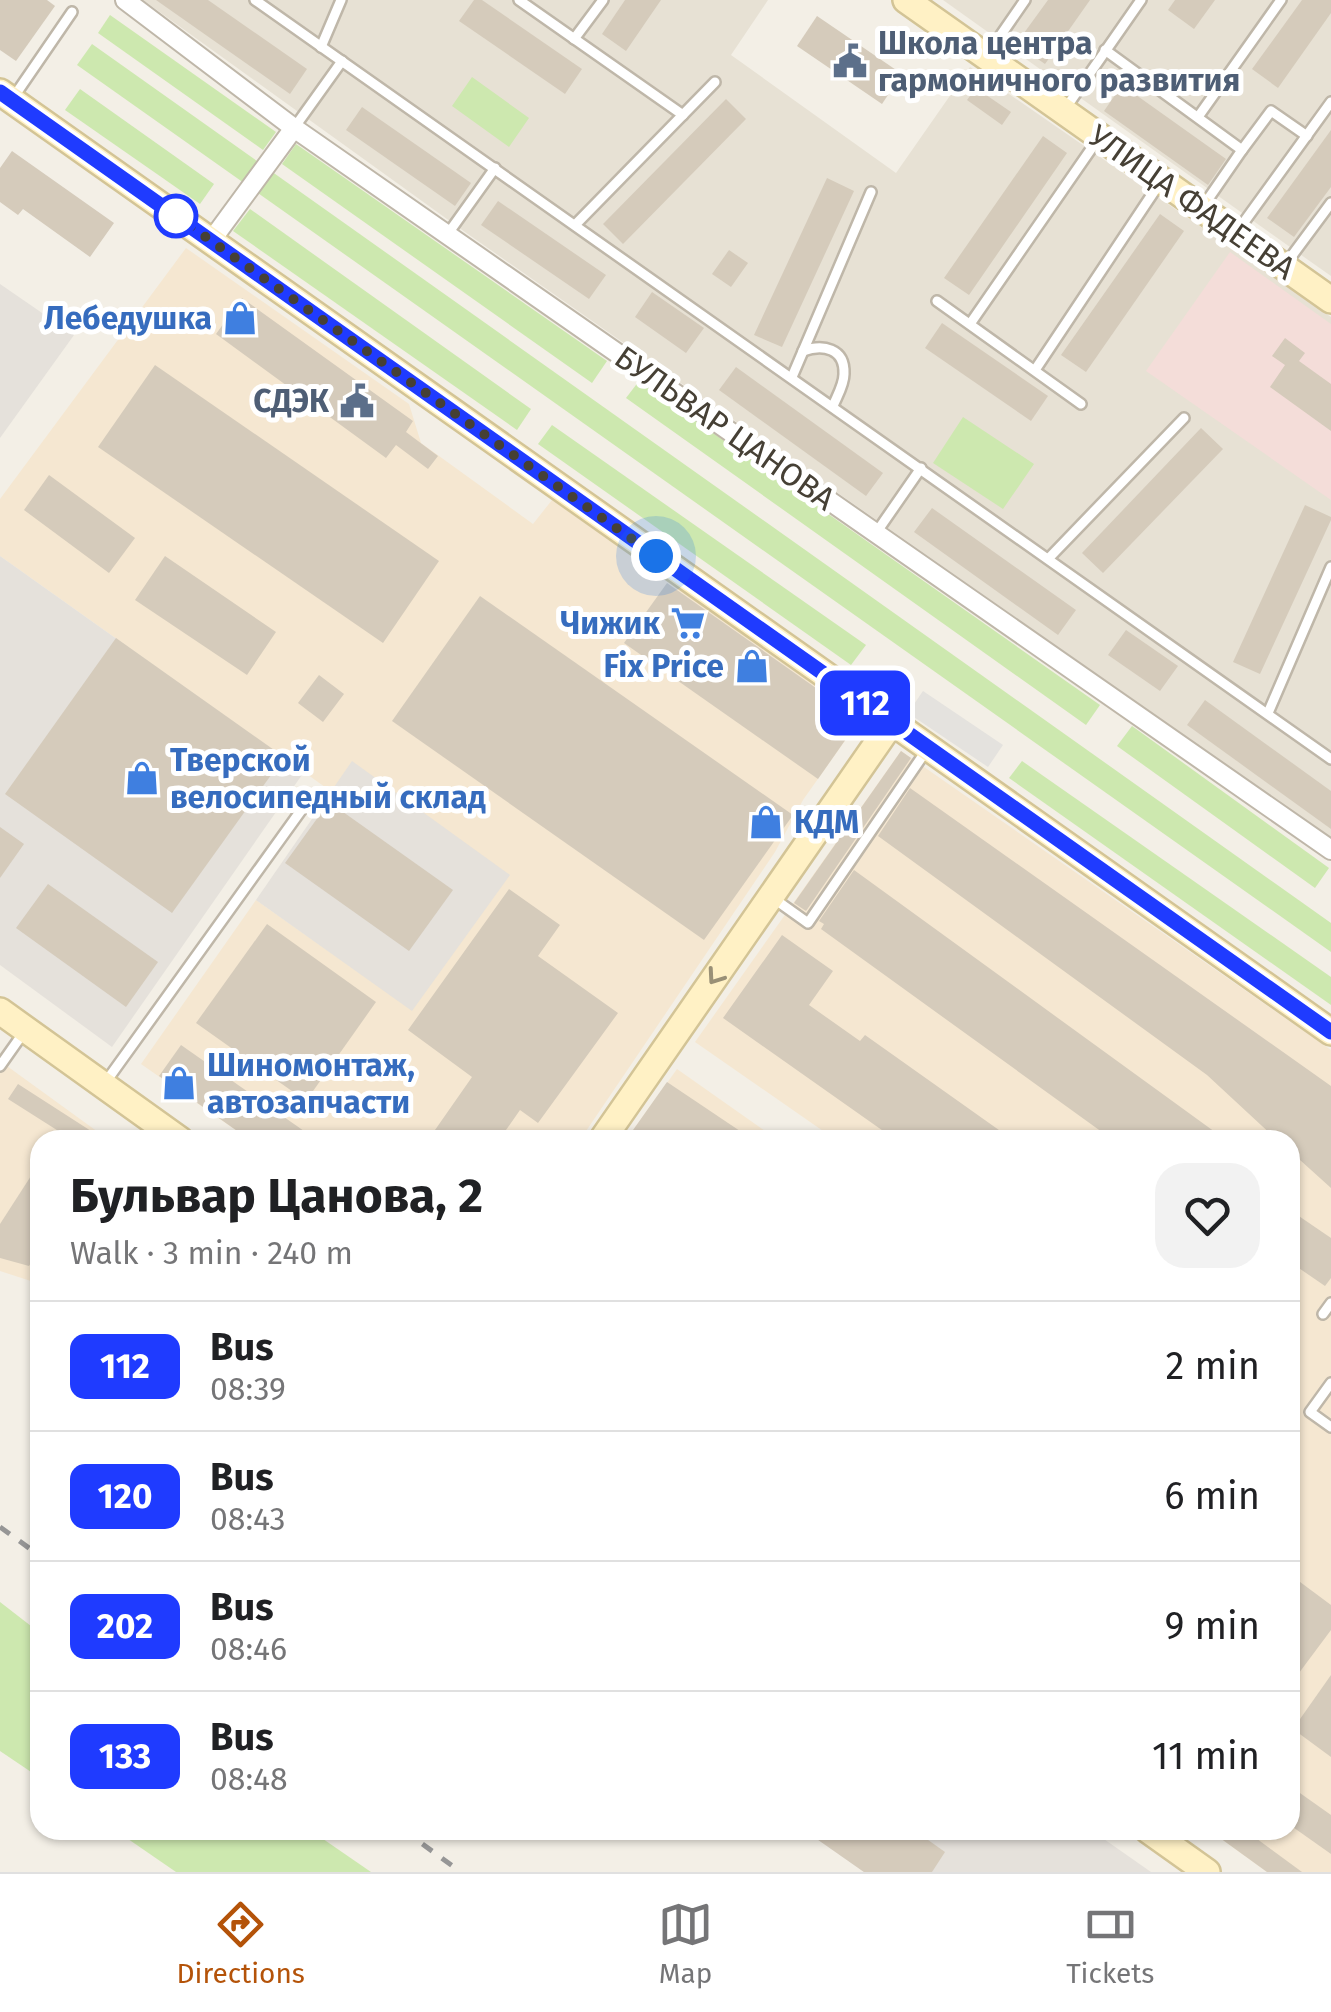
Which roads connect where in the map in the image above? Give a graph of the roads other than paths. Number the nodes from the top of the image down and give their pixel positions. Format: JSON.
{"nodes":[{"id":1,"x":125,"y":0,"type":"edge"},
{"id":2,"x":254,"y":0,"type":"edge"},
{"id":3,"x":341,"y":0,"type":"edge"},
{"id":4,"x":518,"y":0,"type":"edge"},
{"id":5,"x":603,"y":0,"type":"edge"},
{"id":6,"x":906,"y":0,"type":"edge"},
{"id":7,"x":1026,"y":0,"type":"edge"},
{"id":8,"x":1140,"y":0,"type":"edge"},
{"id":9,"x":1281,"y":0,"type":"edge"},
{"id":10,"x":72,"y":12,"type":"dead end"},
{"id":11,"x":574,"y":39,"type":"junction"},
{"id":12,"x":321,"y":47,"type":"junction"},
{"id":13,"x":1106,"y":50,"type":"junction"},
{"id":14,"x":986,"y":56,"type":"junction"},
{"id":15,"x":342,"y":61,"type":"junction"},
{"id":16,"x":715,"y":82,"type":"dead end"},
{"id":17,"x":6,"y":96,"type":"edge"},
{"id":18,"x":1331,"y":102,"type":"edge"},
{"id":19,"x":1064,"y":111,"type":"junction"},
{"id":20,"x":682,"y":115,"type":"junction"},
{"id":21,"x":1198,"y":117,"type":"junction"},
{"id":22,"x":294,"y":128,"type":"junction"},
{"id":23,"x":1306,"y":136,"type":"junction"},
{"id":24,"x":1100,"y":137,"type":"junction"},
{"id":25,"x":1242,"y":150,"type":"junction"},
{"id":26,"x":495,"y":168,"type":"junction"},
{"id":27,"x":1162,"y":180,"type":"junction"},
{"id":28,"x":871,"y":192,"type":"dead end"},
{"id":29,"x":1331,"y":202,"type":"edge"},
{"id":30,"x":1202,"y":208,"type":"junction"},
{"id":31,"x":575,"y":225,"type":"junction"},
{"id":32,"x":1236,"y":233,"type":"junction"},
{"id":33,"x":448,"y":235,"type":"junction"},
{"id":34,"x":211,"y":242,"type":"junction"},
{"id":35,"x":1284,"y":267,"type":"junction"},
{"id":36,"x":1331,"y":300,"type":"edge"},
{"id":37,"x":937,"y":301,"type":"dead end"},
{"id":38,"x":970,"y":324,"type":"junction"},
{"id":39,"x":803,"y":351,"type":"junction"},
{"id":40,"x":1035,"y":370,"type":"junction"},
{"id":41,"x":792,"y":377,"type":"junction"},
{"id":42,"x":1082,"y":404,"type":"dead end"},
{"id":43,"x":833,"y":406,"type":"junction"},
{"id":44,"x":1184,"y":418,"type":"dead end"},
{"id":45,"x":921,"y":468,"type":"junction"},
{"id":46,"x":876,"y":533,"type":"junction"},
{"id":47,"x":1048,"y":558,"type":"junction"},
{"id":48,"x":1331,"y":567,"type":"edge"},
{"id":49,"x":1268,"y":713,"type":"junction"},
{"id":50,"x":892,"y":722,"type":"junction"},
{"id":51,"x":928,"y":748,"type":"junction"},
{"id":52,"x":1331,"y":758,"type":"edge"},
{"id":53,"x":310,"y":798,"type":"dead end"},
{"id":54,"x":1331,"y":850,"type":"edge"},
{"id":55,"x":770,"y":897,"type":"junction"},
{"id":56,"x":0,"y":1011,"type":"edge"},
{"id":57,"x":26,"y":1029,"type":"junction"},
{"id":58,"x":1331,"y":1032,"type":"edge"},
{"id":59,"x":0,"y":1066,"type":"edge"},
{"id":60,"x":104,"y":1085,"type":"junction"},
{"id":61,"x":166,"y":1130,"type":"edge"},
{"id":62,"x":609,"y":1130,"type":"edge"},
{"id":63,"x":1331,"y":1303,"type":"edge"},
{"id":64,"x":1323,"y":1314,"type":"dead end"},
{"id":65,"x":1331,"y":1383,"type":"edge"},
{"id":66,"x":1331,"y":1426,"type":"edge"},
{"id":67,"x":1162,"y":1840,"type":"edge"},
{"id":68,"x":1206,"y":1872,"type":"edge"}],
"edges":[{"from":1,"to":22,"type":"street","name":"БУЛЬВАР ЦАНОВА"},
{"from":2,"to":12,"type":"lane"},
{"from":3,"to":12,"type":"lane"},
{"from":4,"to":11,"type":"lane"},
{"from":5,"to":11,"type":"lane"},
{"from":6,"to":14,"type":"street","name":"УЛИЦА ФАДЕЕВА"},
{"from":7,"to":14,"type":"lane"},
{"from":8,"to":13,"type":"lane"},
{"from":9,"to":21,"type":"lane"},
{"from":10,"to":17,"type":"lane"},
{"from":11,"to":20,"type":"lane"},
{"from":12,"to":15,"type":"lane"},
{"from":13,"to":19,"type":"lane"},
{"from":13,"to":21,"type":"lane"},
{"from":14,"to":19,"type":"street","name":"УЛИЦА ФАДЕЕВА"},
{"from":15,"to":22,"type":"lane"},
{"from":15,"to":26,"type":"lane"},
{"from":16,"to":20,"type":"lane"},
{"from":17,"to":34,"type":"street"},
{"from":18,"to":23,"type":"lane"},
{"from":19,"to":24,"type":"street","name":"УЛИЦА ФАДЕЕВА"},
{"from":20,"to":31,"type":"lane"},
{"from":21,"to":25,"type":"lane"},
{"from":22,"to":33,"type":"street","name":"БУЛЬВАР ЦАНОВА"},
{"from":22,"to":34,"type":"street"},
{"from":23,"to":25,"type":"lane"},
{"from":23,"to":32,"type":"lane"},
{"from":24,"to":27,"type":"street","name":"УЛИЦА ФАДЕЕВА"},
{"from":24,"to":38,"type":"lane"},
{"from":25,"to":30,"type":"lane"},
{"from":26,"to":31,"type":"lane"},
{"from":26,"to":33,"type":"lane"},
{"from":27,"to":30,"type":"street","name":"УЛИЦА ФАДЕЕВА"},
{"from":27,"to":40,"type":"lane"},
{"from":28,"to":39,"type":"lane"},
{"from":29,"to":35,"type":"lane"},
{"from":30,"to":32,"type":"street","name":"УЛИЦА ФАДЕЕВА"},
{"from":31,"to":41,"type":"lane"},
{"from":32,"to":35,"type":"street","name":"УЛИЦА ФАДЕЕВА"},
{"from":33,"to":46,"type":"street","name":"БУЛЬВАР ЦАНОВА"},
{"from":34,"to":50,"type":"street"},
{"from":35,"to":36,"type":"street","name":"УЛИЦА ФАДЕЕВА"},
{"from":37,"to":38,"type":"lane"},
{"from":38,"to":40,"type":"lane"},
{"from":39,"to":41,"type":"lane"},
{"from":39,"to":43,"type":"lane"},
{"from":40,"to":42,"type":"lane"},
{"from":41,"to":43,"type":"lane"},
{"from":43,"to":45,"type":"lane"},
{"from":44,"to":47,"type":"lane"},
{"from":45,"to":46,"type":"lane"},
{"from":45,"to":47,"type":"lane"},
{"from":46,"to":54,"type":"street","name":"БУЛЬВАР ЦАНОВА"},
{"from":47,"to":49,"type":"lane"},
{"from":48,"to":49,"type":"lane"},
{"from":49,"to":52,"type":"lane"},
{"from":50,"to":51,"type":"street"},
{"from":50,"to":55,"type":"street"},
{"from":51,"to":55,"type":"lane"},
{"from":51,"to":58,"type":"street"},
{"from":53,"to":60,"type":"lane"},
{"from":55,"to":62,"type":"street","one_way":true},
{"from":56,"to":57,"type":"street"},
{"from":57,"to":59,"type":"lane"},
{"from":57,"to":60,"type":"street"},
{"from":60,"to":61,"type":"street"},
{"from":63,"to":64,"type":"lane"},
{"from":65,"to":66,"type":"lane"},
{"from":67,"to":68,"type":"street"}]}
